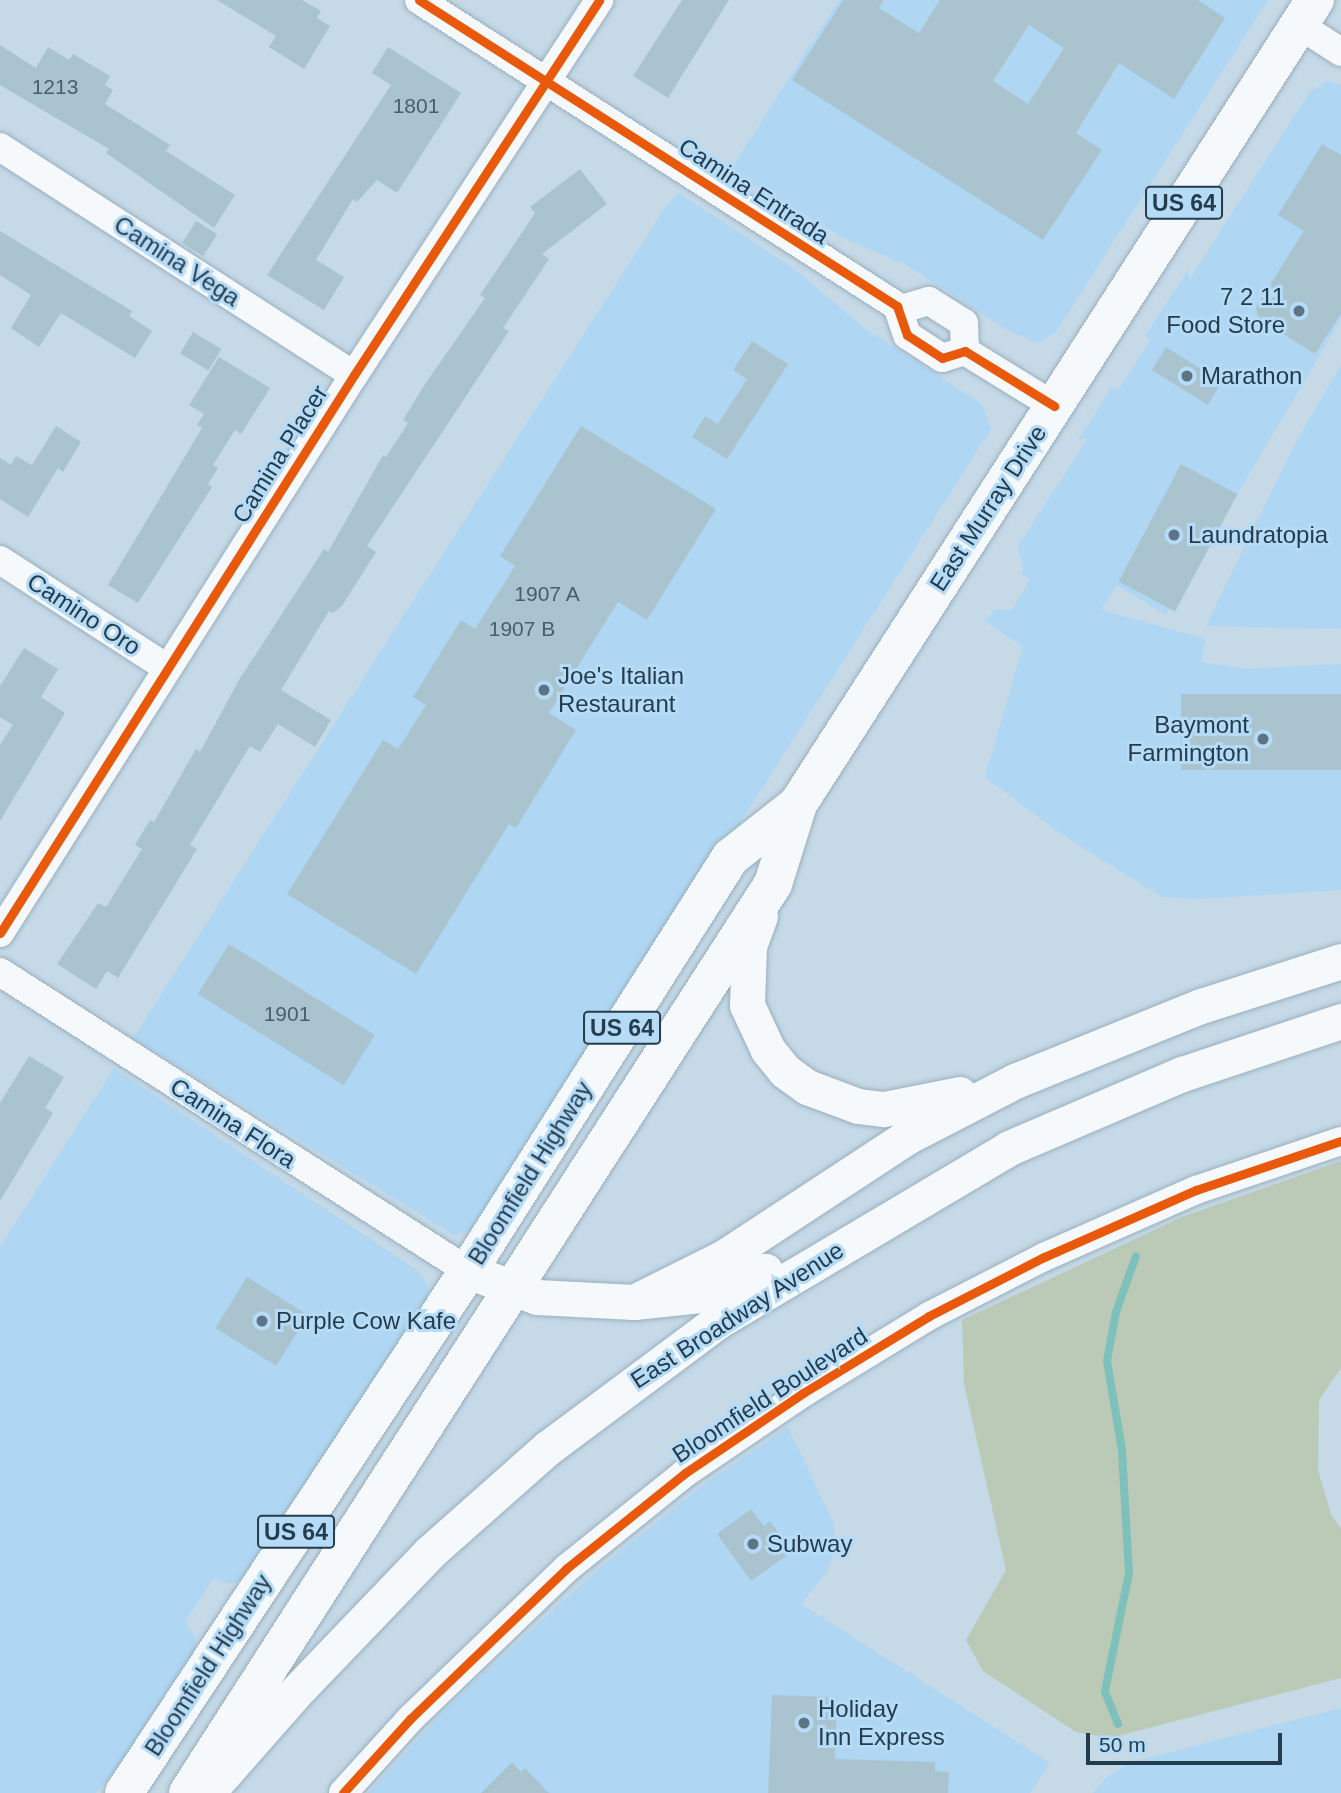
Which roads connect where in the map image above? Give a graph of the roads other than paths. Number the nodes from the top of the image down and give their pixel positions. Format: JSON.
{"nodes":[{"id":1,"x":419,"y":0,"type":"edge"},
{"id":2,"x":599,"y":0,"type":"edge"},
{"id":3,"x":1307,"y":13,"type":"edge"},
{"id":4,"x":1341,"y":52,"type":"edge"},
{"id":5,"x":545,"y":80,"type":"junction"},
{"id":6,"x":0,"y":147,"type":"edge"},
{"id":7,"x":902,"y":309,"type":"junction"},
{"id":8,"x":965,"y":351,"type":"junction"},
{"id":9,"x":354,"y":375,"type":"junction"},
{"id":10,"x":1054,"y":407,"type":"junction"},
{"id":11,"x":0,"y":560,"type":"edge"},
{"id":12,"x":167,"y":668,"type":"junction"},
{"id":13,"x":798,"y":804,"type":"junction"},
{"id":14,"x":773,"y":884,"type":"junction"},
{"id":15,"x":0,"y":933,"type":"edge"},
{"id":16,"x":1341,"y":961,"type":"edge"},
{"id":17,"x":0,"y":972,"type":"edge"},
{"id":18,"x":1341,"y":1021,"type":"edge"},
{"id":19,"x":1015,"y":1081,"type":"junction"},
{"id":20,"x":1341,"y":1141,"type":"edge"},
{"id":21,"x":1009,"y":1148,"type":"junction"},
{"id":22,"x":468,"y":1271,"type":"junction"},
{"id":23,"x":512,"y":1289,"type":"junction"},
{"id":24,"x":634,"y":1302,"type":"junction"},
{"id":25,"x":124,"y":1793,"type":"edge"},
{"id":26,"x":188,"y":1793,"type":"edge"},
{"id":27,"x":207,"y":1793,"type":"edge"},
{"id":28,"x":343,"y":1793,"type":"edge"}],
"edges":[{"from":1,"to":5,"type":"street","name":"Camina Entrada"},
{"from":2,"to":5,"type":"street","name":"Camina Placer"},
{"from":3,"to":4,"type":"street"},
{"from":3,"to":10,"type":"highway","name":"East Murray Drive","number":"US 64"},
{"from":5,"to":7,"type":"street","name":"Camina Entrada"},
{"from":5,"to":9,"type":"street","name":"Camina Placer"},
{"from":6,"to":9,"type":"street","name":"Camina Vega"},
{"from":7,"to":8,"type":"street"},
{"from":7,"to":8,"type":"street"},
{"from":8,"to":10,"type":"street"},
{"from":9,"to":12,"type":"street","name":"Camina Placer"},
{"from":10,"to":13,"type":"highway","name":"East Murray Drive","number":"US 64"},
{"from":11,"to":12,"type":"street","name":"Camino Oro"},
{"from":12,"to":15,"type":"street","name":"Camina Placer"},
{"from":13,"to":14,"type":"highway","name":"Bloomfield Highway","number":"US 64"},
{"from":13,"to":22,"type":"highway","name":"Bloomfield Highway","number":"US 64"},
{"from":14,"to":19,"type":"main road"},
{"from":14,"to":23,"type":"highway","name":"Bloomfield Highway","number":"US 64"},
{"from":16,"to":19,"type":"main road"},
{"from":17,"to":22,"type":"street","name":"Camina Flora"},
{"from":18,"to":21,"type":"main road","name":"East Broadway Avenue"},
{"from":19,"to":24,"type":"main road"},
{"from":20,"to":28,"type":"street","name":"Bloomfield Boulevard"},
{"from":21,"to":24,"type":"main road"},
{"from":21,"to":27,"type":"main road","name":"East Broadway Avenue"},
{"from":22,"to":23,"type":"main road"},
{"from":22,"to":25,"type":"highway","name":"Bloomfield Highway","number":"US 64"},
{"from":23,"to":24,"type":"main road"},
{"from":23,"to":26,"type":"highway","name":"Bloomfield Highway","number":"US 64"}]}
